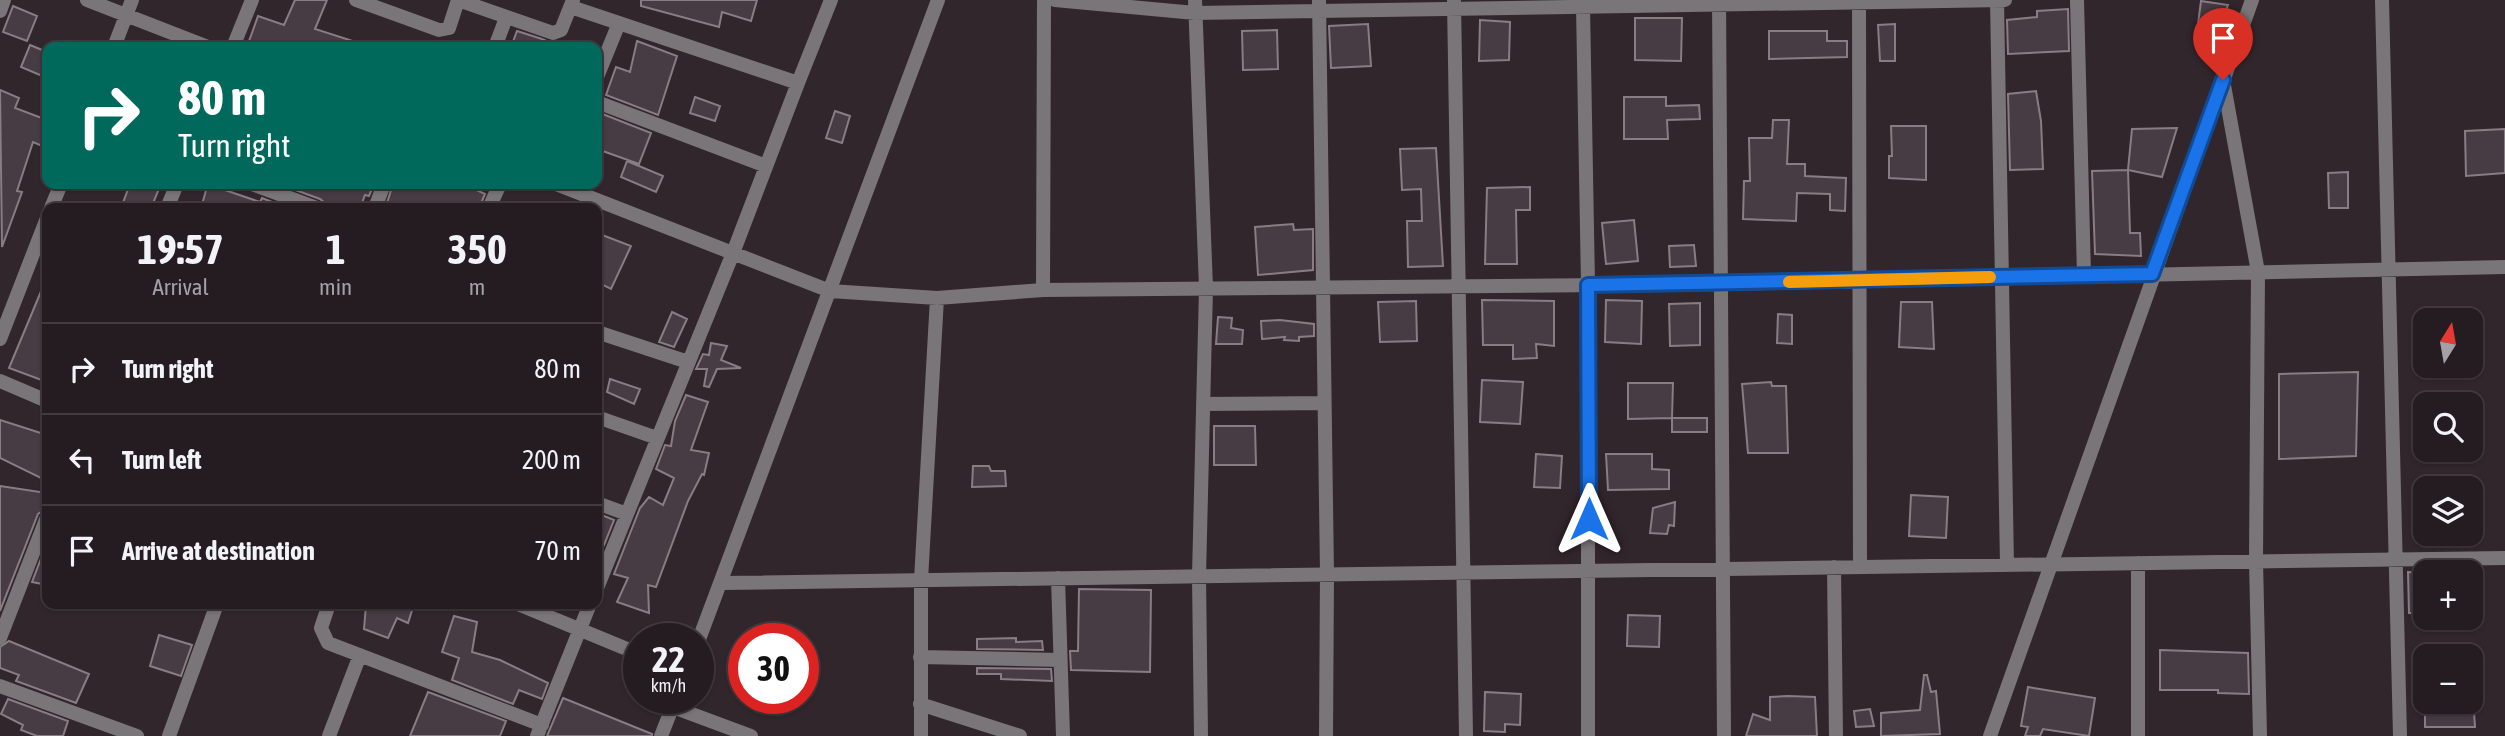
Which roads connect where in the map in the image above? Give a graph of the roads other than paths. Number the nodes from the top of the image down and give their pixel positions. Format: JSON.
{"nodes":[{"id":1,"x":4,"y":0,"type":"edge"},
{"id":2,"x":87,"y":0,"type":"edge"},
{"id":3,"x":132,"y":0,"type":"edge"},
{"id":4,"x":252,"y":0,"type":"edge"},
{"id":5,"x":355,"y":0,"type":"edge"},
{"id":6,"x":458,"y":0,"type":"edge"},
{"id":7,"x":831,"y":0,"type":"edge"},
{"id":8,"x":938,"y":0,"type":"edge"},
{"id":9,"x":1044,"y":0,"type":"edge"},
{"id":10,"x":1055,"y":0,"type":"edge"},
{"id":11,"x":1997,"y":0,"type":"edge"},
{"id":12,"x":2005,"y":0,"type":"edge"},
{"id":13,"x":2077,"y":0,"type":"edge"},
{"id":14,"x":2252,"y":0,"type":"edge"},
{"id":15,"x":2382,"y":0,"type":"edge"},
{"id":16,"x":1859,"y":1,"type":"edge"},
{"id":17,"x":1718,"y":2,"type":"edge"},
{"id":18,"x":572,"y":3,"type":"edge"},
{"id":19,"x":1454,"y":4,"type":"edge"},
{"id":20,"x":1319,"y":5,"type":"edge"},
{"id":21,"x":1195,"y":6,"type":"edge"},
{"id":22,"x":1583,"y":6,"type":"junction"},
{"id":23,"x":0,"y":11,"type":"edge"},
{"id":24,"x":127,"y":16,"type":"junction"},
{"id":25,"x":506,"y":18,"type":"junction"},
{"id":26,"x":619,"y":23,"type":"junction"},
{"id":27,"x":116,"y":42,"type":"edge"},
{"id":28,"x":195,"y":42,"type":"edge"},
{"id":29,"x":235,"y":42,"type":"edge"},
{"id":30,"x":497,"y":42,"type":"edge"},
{"id":31,"x":602,"y":65,"type":"edge"},
{"id":32,"x":2223,"y":80,"type":"junction"},
{"id":33,"x":798,"y":83,"type":"junction"},
{"id":34,"x":602,"y":104,"type":"edge"},
{"id":35,"x":766,"y":166,"type":"junction"},
{"id":36,"x":266,"y":189,"type":"edge"},
{"id":37,"x":569,"y":189,"type":"edge"},
{"id":38,"x":303,"y":203,"type":"edge"},
{"id":39,"x":42,"y":231,"type":"edge"},
{"id":40,"x":733,"y":253,"type":"junction"},
{"id":41,"x":2505,"y":267,"type":"edge"},
{"id":42,"x":2386,"y":269,"type":"junction"},
{"id":43,"x":2258,"y":272,"type":"junction"},
{"id":44,"x":2152,"y":274,"type":"junction"},
{"id":45,"x":2084,"y":275,"type":"junction"},
{"id":46,"x":2002,"y":277,"type":"junction"},
{"id":47,"x":1858,"y":281,"type":"junction"},
{"id":48,"x":1720,"y":284,"type":"junction"},
{"id":49,"x":1588,"y":285,"type":"junction"},
{"id":50,"x":1459,"y":286,"type":"junction"},
{"id":51,"x":1322,"y":287,"type":"junction"},
{"id":52,"x":1206,"y":288,"type":"junction"},
{"id":53,"x":1043,"y":290,"type":"junction"},
{"id":54,"x":830,"y":291,"type":"junction"},
{"id":55,"x":937,"y":298,"type":"junction"},
{"id":56,"x":602,"y":334,"type":"edge"},
{"id":57,"x":0,"y":339,"type":"edge"},
{"id":58,"x":688,"y":362,"type":"junction"},
{"id":59,"x":0,"y":381,"type":"edge"},
{"id":60,"x":42,"y":399,"type":"edge"},
{"id":61,"x":1324,"y":403,"type":"junction"},
{"id":62,"x":1203,"y":404,"type":"junction"},
{"id":63,"x":602,"y":418,"type":"edge"},
{"id":64,"x":657,"y":438,"type":"junction"},
{"id":65,"x":602,"y":505,"type":"edge"},
{"id":66,"x":627,"y":514,"type":"junction"},
{"id":67,"x":42,"y":531,"type":"edge"},
{"id":68,"x":2505,"y":558,"type":"edge"},
{"id":69,"x":2396,"y":559,"type":"junction"},
{"id":70,"x":2256,"y":561,"type":"junction"},
{"id":71,"x":2138,"y":563,"type":"junction"},
{"id":72,"x":2007,"y":565,"type":"junction"},
{"id":73,"x":2051,"y":565,"type":"junction"},
{"id":74,"x":1834,"y":567,"type":"junction"},
{"id":75,"x":1860,"y":567,"type":"junction"},
{"id":76,"x":1721,"y":569,"type":"junction"},
{"id":77,"x":1589,"y":571,"type":"junction"},
{"id":78,"x":1463,"y":573,"type":"junction"},
{"id":79,"x":1327,"y":574,"type":"junction"},
{"id":80,"x":602,"y":576,"type":"edge"},
{"id":81,"x":1199,"y":576,"type":"junction"},
{"id":82,"x":1058,"y":578,"type":"junction"},
{"id":83,"x":921,"y":580,"type":"junction"},
{"id":84,"x":722,"y":583,"type":"junction"},
{"id":85,"x":214,"y":609,"type":"edge"},
{"id":86,"x":326,"y":609,"type":"edge"},
{"id":87,"x":530,"y":609,"type":"edge"},
{"id":88,"x":588,"y":609,"type":"edge"},
{"id":89,"x":706,"y":623,"type":"edge"},
{"id":90,"x":580,"y":630,"type":"junction"},
{"id":91,"x":0,"y":638,"type":"edge"},
{"id":92,"x":623,"y":647,"type":"edge"},
{"id":93,"x":360,"y":655,"type":"junction"},
{"id":94,"x":920,"y":657,"type":"junction"},
{"id":95,"x":1060,"y":660,"type":"junction"},
{"id":96,"x":0,"y":686,"type":"edge"},
{"id":97,"x":920,"y":704,"type":"junction"},
{"id":98,"x":670,"y":714,"type":"edge"},
{"id":99,"x":700,"y":714,"type":"edge"},
{"id":100,"x":540,"y":730,"type":"edge"},
{"id":101,"x":137,"y":736,"type":"edge"},
{"id":102,"x":169,"y":736,"type":"edge"},
{"id":103,"x":330,"y":736,"type":"edge"},
{"id":104,"x":661,"y":736,"type":"edge"},
{"id":105,"x":751,"y":736,"type":"edge"},
{"id":106,"x":921,"y":736,"type":"edge"},
{"id":107,"x":1020,"y":736,"type":"edge"},
{"id":108,"x":1063,"y":736,"type":"edge"},
{"id":109,"x":1201,"y":736,"type":"edge"},
{"id":110,"x":1326,"y":736,"type":"edge"},
{"id":111,"x":1466,"y":736,"type":"edge"},
{"id":112,"x":1588,"y":736,"type":"edge"},
{"id":113,"x":1724,"y":736,"type":"edge"},
{"id":114,"x":1836,"y":736,"type":"edge"},
{"id":115,"x":1990,"y":736,"type":"edge"},
{"id":116,"x":2138,"y":736,"type":"edge"},
{"id":117,"x":2260,"y":736,"type":"edge"},
{"id":118,"x":2400,"y":736,"type":"edge"}],
"edges":[{"from":1,"to":23,"type":"street"},
{"from":2,"to":24,"type":"street"},
{"from":3,"to":24,"type":"street"},
{"from":4,"to":29,"type":"street"},
{"from":5,"to":6,"type":"street"},
{"from":6,"to":25,"type":"street"},
{"from":7,"to":33,"type":"street"},
{"from":8,"to":54,"type":"street"},
{"from":9,"to":53,"type":"street"},
{"from":10,"to":21,"type":"street"},
{"from":11,"to":12,"type":"street"},
{"from":11,"to":16,"type":"street"},
{"from":11,"to":46,"type":"street"},
{"from":13,"to":45,"type":"street"},
{"from":14,"to":32,"type":"street"},
{"from":15,"to":42,"type":"street"},
{"from":16,"to":17,"type":"street"},
{"from":16,"to":47,"type":"street"},
{"from":17,"to":22,"type":"street"},
{"from":17,"to":48,"type":"street"},
{"from":18,"to":25,"type":"street"},
{"from":18,"to":26,"type":"street"},
{"from":19,"to":20,"type":"street"},
{"from":19,"to":22,"type":"street"},
{"from":19,"to":50,"type":"street"},
{"from":20,"to":21,"type":"street"},
{"from":20,"to":51,"type":"street"},
{"from":21,"to":52,"type":"street"},
{"from":22,"to":49,"type":"street"},
{"from":24,"to":27,"type":"street"},
{"from":24,"to":28,"type":"street"},
{"from":25,"to":30,"type":"street"},
{"from":26,"to":31,"type":"street"},
{"from":26,"to":33,"type":"street"},
{"from":32,"to":43,"type":"street"},
{"from":32,"to":44,"type":"street"},
{"from":33,"to":35,"type":"street"},
{"from":34,"to":35,"type":"street"},
{"from":35,"to":40,"type":"street"},
{"from":36,"to":38,"type":"street"},
{"from":37,"to":40,"type":"street"},
{"from":39,"to":57,"type":"street"},
{"from":40,"to":54,"type":"street"},
{"from":40,"to":58,"type":"street"},
{"from":41,"to":42,"type":"street"},
{"from":42,"to":43,"type":"street"},
{"from":42,"to":69,"type":"street"},
{"from":43,"to":44,"type":"street"},
{"from":43,"to":70,"type":"street"},
{"from":44,"to":45,"type":"street"},
{"from":44,"to":73,"type":"street"},
{"from":45,"to":46,"type":"street"},
{"from":46,"to":47,"type":"street"},
{"from":46,"to":72,"type":"street"},
{"from":47,"to":48,"type":"street"},
{"from":47,"to":75,"type":"street"},
{"from":48,"to":49,"type":"street"},
{"from":48,"to":76,"type":"street"},
{"from":49,"to":50,"type":"street"},
{"from":49,"to":77,"type":"street"},
{"from":50,"to":51,"type":"street"},
{"from":50,"to":78,"type":"street"},
{"from":51,"to":52,"type":"street"},
{"from":51,"to":61,"type":"street"},
{"from":52,"to":53,"type":"street"},
{"from":52,"to":62,"type":"street"},
{"from":53,"to":55,"type":"street"},
{"from":54,"to":55,"type":"street"},
{"from":54,"to":84,"type":"street"},
{"from":55,"to":83,"type":"street"},
{"from":56,"to":58,"type":"street"},
{"from":58,"to":64,"type":"street"},
{"from":59,"to":60,"type":"street"},
{"from":61,"to":62,"type":"street"},
{"from":61,"to":79,"type":"street"},
{"from":62,"to":81,"type":"street"},
{"from":63,"to":64,"type":"street"},
{"from":64,"to":66,"type":"street"},
{"from":65,"to":66,"type":"street"},
{"from":66,"to":80,"type":"street"},
{"from":67,"to":91,"type":"street"},
{"from":68,"to":69,"type":"street"},
{"from":69,"to":70,"type":"street"},
{"from":69,"to":118,"type":"street"},
{"from":70,"to":71,"type":"street"},
{"from":70,"to":117,"type":"street"},
{"from":71,"to":73,"type":"street"},
{"from":71,"to":116,"type":"street"},
{"from":72,"to":73,"type":"street"},
{"from":72,"to":75,"type":"street"},
{"from":73,"to":115,"type":"street"},
{"from":74,"to":75,"type":"street"},
{"from":74,"to":76,"type":"street"},
{"from":74,"to":114,"type":"street"},
{"from":76,"to":77,"type":"street"},
{"from":76,"to":113,"type":"street"},
{"from":77,"to":78,"type":"street"},
{"from":77,"to":112,"type":"street"},
{"from":78,"to":79,"type":"street"},
{"from":78,"to":111,"type":"street"},
{"from":79,"to":81,"type":"street"},
{"from":79,"to":110,"type":"street"},
{"from":81,"to":82,"type":"street"},
{"from":81,"to":109,"type":"street"},
{"from":82,"to":83,"type":"street"},
{"from":82,"to":95,"type":"street"},
{"from":83,"to":84,"type":"street"},
{"from":83,"to":94,"type":"street"},
{"from":84,"to":89,"type":"street"},
{"from":85,"to":102,"type":"street"},
{"from":86,"to":93,"type":"street"},
{"from":87,"to":90,"type":"street"},
{"from":88,"to":90,"type":"street"},
{"from":90,"to":92,"type":"street"},
{"from":90,"to":100,"type":"street"},
{"from":93,"to":100,"type":"street"},
{"from":93,"to":103,"type":"street"},
{"from":94,"to":95,"type":"street"},
{"from":94,"to":97,"type":"street"},
{"from":95,"to":108,"type":"street"},
{"from":96,"to":101,"type":"street"},
{"from":97,"to":106,"type":"street"},
{"from":97,"to":107,"type":"street"},
{"from":98,"to":104,"type":"street"},
{"from":99,"to":105,"type":"street"}]}
